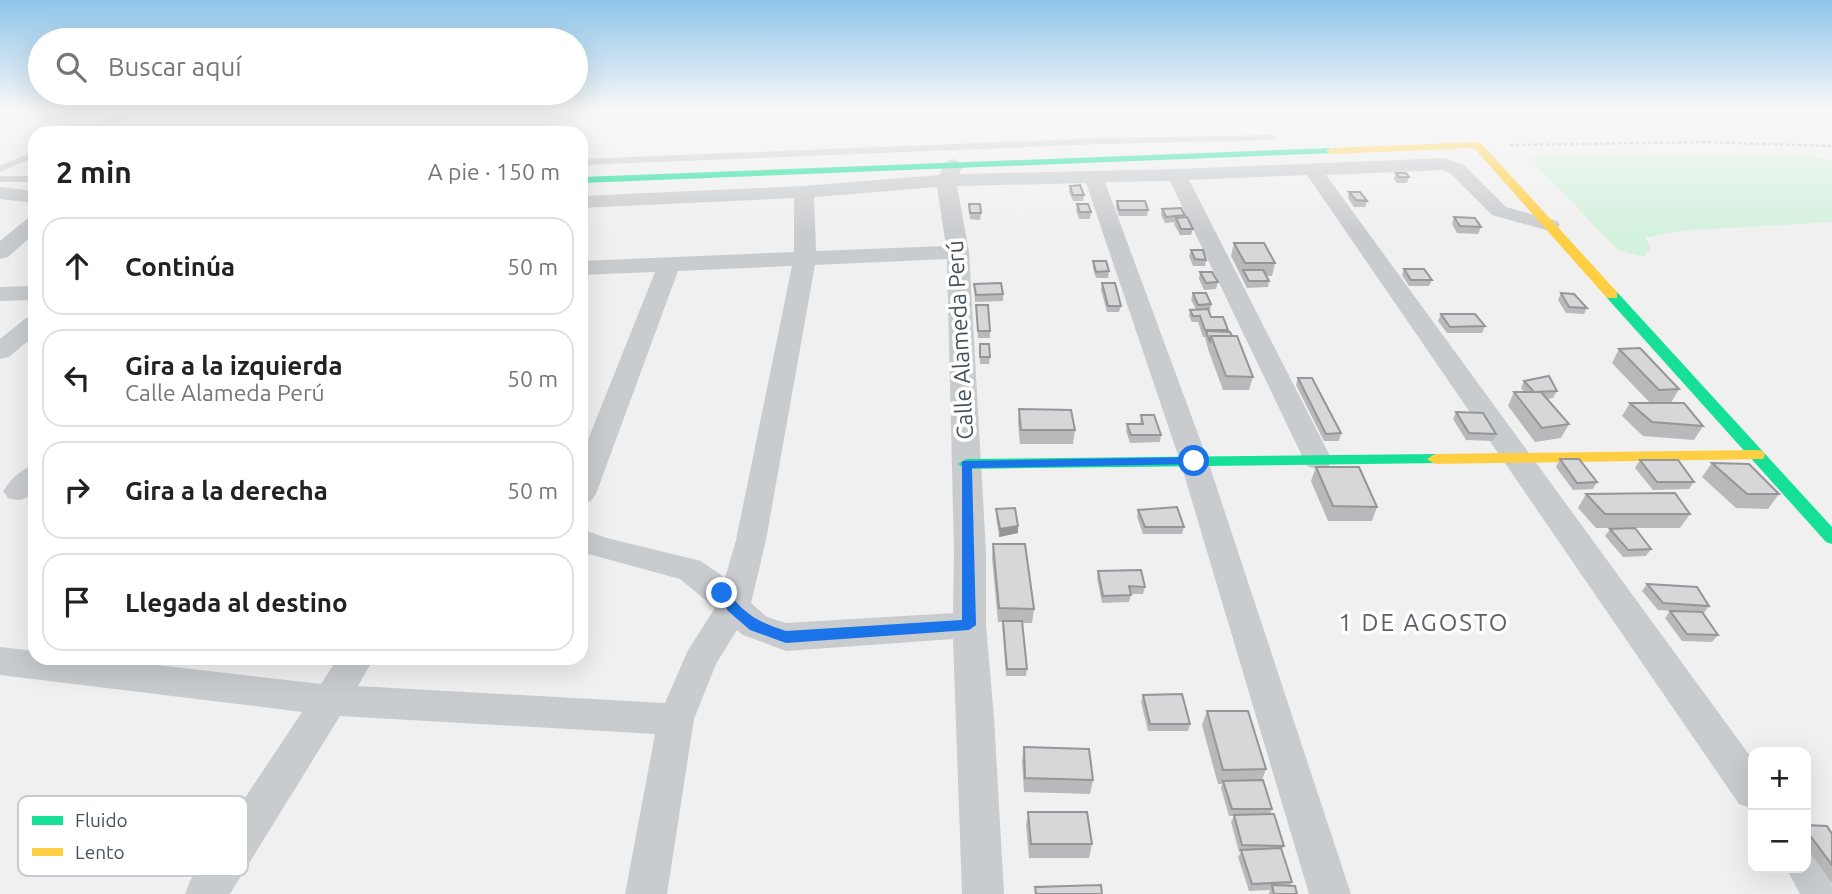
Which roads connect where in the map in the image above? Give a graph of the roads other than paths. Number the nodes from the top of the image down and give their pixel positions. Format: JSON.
{"nodes":[{"id":1,"x":861,"y":151,"type":"edge"},
{"id":2,"x":1369,"y":151,"type":"edge"},
{"id":3,"x":1482,"y":151,"type":"edge"},
{"id":4,"x":28,"y":157,"type":"edge"},
{"id":5,"x":588,"y":162,"type":"edge"},
{"id":6,"x":0,"y":169,"type":"edge"},
{"id":7,"x":1313,"y":170,"type":"junction"},
{"id":8,"x":950,"y":173,"type":"junction"},
{"id":9,"x":1177,"y":175,"type":"junction"},
{"id":10,"x":1093,"y":176,"type":"junction"},
{"id":11,"x":588,"y":180,"type":"edge"},
{"id":12,"x":28,"y":182,"type":"edge"},
{"id":13,"x":28,"y":182,"type":"edge"},
{"id":14,"x":3,"y":188,"type":"edge"},
{"id":15,"x":804,"y":192,"type":"junction"},
{"id":16,"x":28,"y":195,"type":"edge"},
{"id":17,"x":588,"y":202,"type":"edge"},
{"id":18,"x":1550,"y":225,"type":"junction"},
{"id":19,"x":28,"y":226,"type":"edge"},
{"id":20,"x":28,"y":229,"type":"edge"},
{"id":21,"x":0,"y":230,"type":"edge"},
{"id":22,"x":0,"y":252,"type":"edge"},
{"id":23,"x":958,"y":253,"type":"junction"},
{"id":24,"x":804,"y":257,"type":"junction"},
{"id":25,"x":668,"y":264,"type":"junction"},
{"id":26,"x":588,"y":268,"type":"edge"},
{"id":27,"x":28,"y":293,"type":"edge"},
{"id":28,"x":0,"y":294,"type":"edge"},
{"id":29,"x":28,"y":329,"type":"edge"},
{"id":30,"x":0,"y":352,"type":"edge"},
{"id":31,"x":1757,"y":455,"type":"junction"},
{"id":32,"x":1519,"y":458,"type":"junction"},
{"id":33,"x":1318,"y":460,"type":"junction"},
{"id":34,"x":1194,"y":461,"type":"junction"},
{"id":35,"x":967,"y":464,"type":"junction"},
{"id":36,"x":588,"y":475,"type":"edge"},
{"id":37,"x":1832,"y":538,"type":"edge"},
{"id":38,"x":588,"y":543,"type":"edge"},
{"id":39,"x":733,"y":607,"type":"junction"},
{"id":40,"x":969,"y":625,"type":"junction"},
{"id":41,"x":0,"y":661,"type":"edge"},
{"id":42,"x":28,"y":664,"type":"edge"},
{"id":43,"x":33,"y":665,"type":"edge"},
{"id":44,"x":353,"y":665,"type":"edge"},
{"id":45,"x":331,"y":701,"type":"junction"},
{"id":46,"x":676,"y":719,"type":"junction"},
{"id":47,"x":1748,"y":784,"type":"edge"},
{"id":48,"x":248,"y":829,"type":"edge"},
{"id":49,"x":1811,"y":873,"type":"edge"},
{"id":50,"x":218,"y":876,"type":"edge"},
{"id":51,"x":206,"y":894,"type":"edge"},
{"id":52,"x":646,"y":894,"type":"edge"},
{"id":53,"x":983,"y":894,"type":"edge"},
{"id":54,"x":1330,"y":894,"type":"edge"},
{"id":55,"x":1825,"y":894,"type":"edge"}],
"edges":[{"from":1,"to":5,"type":"lane"},
{"from":2,"to":8,"type":"street"},
{"from":3,"to":18,"type":"street"},
{"from":4,"to":6,"type":"lane"},
{"from":7,"to":9,"type":"street"},
{"from":7,"to":18,"type":"street"},
{"from":7,"to":32,"type":"street"},
{"from":8,"to":10,"type":"street"},
{"from":8,"to":11,"type":"street"},
{"from":8,"to":15,"type":"street"},
{"from":8,"to":23,"type":"street","name":"Calle Alameda Perú"},
{"from":9,"to":10,"type":"street"},
{"from":9,"to":33,"type":"street"},
{"from":10,"to":34,"type":"street"},
{"from":12,"to":14,"type":"lane"},
{"from":13,"to":14,"type":"lane"},
{"from":14,"to":16,"type":"street"},
{"from":15,"to":17,"type":"street"},
{"from":15,"to":24,"type":"street"},
{"from":18,"to":31,"type":"street"},
{"from":19,"to":21,"type":"street"},
{"from":20,"to":22,"type":"street"},
{"from":23,"to":24,"type":"street"},
{"from":23,"to":35,"type":"street","name":"Calle Alameda Perú"},
{"from":24,"to":25,"type":"street"},
{"from":24,"to":39,"type":"street"},
{"from":25,"to":26,"type":"street"},
{"from":25,"to":36,"type":"street"},
{"from":27,"to":28,"type":"street"},
{"from":29,"to":30,"type":"street"},
{"from":31,"to":32,"type":"street"},
{"from":31,"to":37,"type":"street"},
{"from":32,"to":33,"type":"street"},
{"from":32,"to":47,"type":"street"},
{"from":33,"to":34,"type":"street"},
{"from":34,"to":35,"type":"street"},
{"from":34,"to":54,"type":"street"},
{"from":35,"to":40,"type":"street","name":"Calle Alameda Perú"},
{"from":38,"to":39,"type":"street"},
{"from":39,"to":40,"type":"street"},
{"from":39,"to":46,"type":"street"},
{"from":40,"to":53,"type":"street","name":"Calle Alameda Perú"},
{"from":41,"to":42,"type":"street"},
{"from":43,"to":45,"type":"street"},
{"from":44,"to":45,"type":"street"},
{"from":45,"to":46,"type":"street"},
{"from":45,"to":48,"type":"street"},
{"from":46,"to":52,"type":"street"},
{"from":49,"to":55,"type":"street"},
{"from":50,"to":51,"type":"street"}]}
